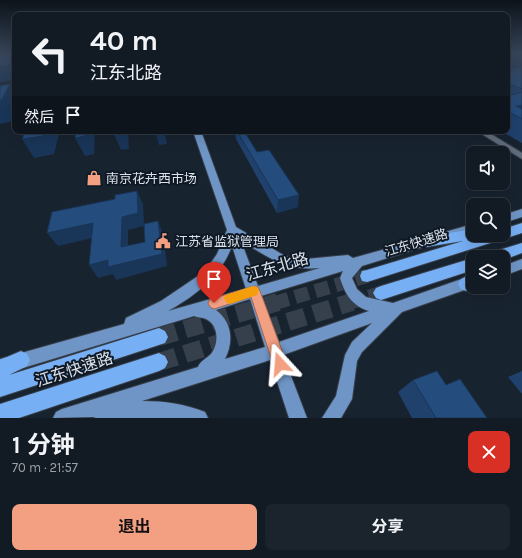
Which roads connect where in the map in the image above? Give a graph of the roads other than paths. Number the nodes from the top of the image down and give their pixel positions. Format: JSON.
{"nodes":[{"id":1,"x":198,"y":134,"type":"edge"},
{"id":2,"x":486,"y":134,"type":"edge"},
{"id":3,"x":522,"y":157,"type":"edge"},
{"id":4,"x":522,"y":213,"type":"edge"},
{"id":5,"x":510,"y":217,"type":"edge"},
{"id":6,"x":522,"y":227,"type":"edge"},
{"id":7,"x":510,"y":229,"type":"edge"},
{"id":8,"x":232,"y":230,"type":"junction"},
{"id":9,"x":466,"y":230,"type":"edge"},
{"id":10,"x":510,"y":231,"type":"edge"},
{"id":11,"x":466,"y":235,"type":"edge"},
{"id":12,"x":426,"y":242,"type":"junction"},
{"id":13,"x":476,"y":242,"type":"edge"},
{"id":14,"x":522,"y":248,"type":"edge"},
{"id":15,"x":510,"y":252,"type":"edge"},
{"id":16,"x":522,"y":253,"type":"edge"},
{"id":17,"x":510,"y":259,"type":"edge"},
{"id":18,"x":363,"y":260,"type":"junction"},
{"id":19,"x":522,"y":264,"type":"edge"},
{"id":20,"x":466,"y":266,"type":"edge"},
{"id":21,"x":510,"y":268,"type":"edge"},
{"id":22,"x":367,"y":276,"type":"tunnel mouth"},
{"id":23,"x":466,"y":283,"type":"edge"},
{"id":24,"x":254,"y":291,"type":"junction"},
{"id":25,"x":381,"y":293,"type":"tunnel mouth"},
{"id":26,"x":397,"y":307,"type":"junction"},
{"id":27,"x":187,"y":312,"type":"junction"},
{"id":28,"x":159,"y":337,"type":"tunnel mouth"},
{"id":29,"x":95,"y":339,"type":"junction"},
{"id":30,"x":275,"y":350,"type":"junction"},
{"id":31,"x":21,"y":360,"type":"joint"},
{"id":32,"x":159,"y":362,"type":"tunnel mouth"},
{"id":33,"x":0,"y":368,"type":"edge"},
{"id":34,"x":197,"y":374,"type":"junction"},
{"id":35,"x":0,"y":386,"type":"edge"},
{"id":36,"x":83,"y":411,"type":"junction"},
{"id":37,"x":0,"y":414,"type":"edge"},
{"id":38,"x":62,"y":418,"type":"edge"},
{"id":39,"x":199,"y":418,"type":"edge"},
{"id":40,"x":298,"y":418,"type":"edge"},
{"id":41,"x":331,"y":418,"type":"edge"}],
"edges":[{"from":1,"to":8,"type":"main road"},
{"from":2,"to":3,"type":"street"},
{"from":4,"to":5,"type":"main road"},
{"from":6,"to":7,"type":"highway"},
{"from":6,"to":10,"type":"highway"},
{"from":8,"to":18,"type":"main road"},
{"from":8,"to":24,"type":"main road"},
{"from":8,"to":29,"type":"main road"},
{"from":9,"to":12,"type":"main road","name":"江东北路"},
{"from":11,"to":12,"type":"highway"},
{"from":12,"to":18,"type":"main road","name":"江东北路"},
{"from":13,"to":22,"type":"highway","name":"江东快速路"},
{"from":14,"to":15,"type":"highway"},
{"from":16,"to":17,"type":"highway"},
{"from":18,"to":24,"type":"main road","name":"江东北路"},
{"from":18,"to":26,"type":"main road"},
{"from":19,"to":21,"type":"main road"},
{"from":20,"to":25,"type":"highway"},
{"from":23,"to":26,"type":"main road"},
{"from":24,"to":27,"type":"main road","name":"江东北路"},
{"from":24,"to":30,"type":"main road"},
{"from":26,"to":30,"type":"main road"},
{"from":26,"to":41,"type":"main road"},
{"from":27,"to":29,"type":"main road","name":"江东北路"},
{"from":27,"to":34,"type":"main road"},
{"from":28,"to":35,"type":"highway","name":"江东快速路"},
{"from":29,"to":31,"type":"main road","name":"江东北路"},
{"from":30,"to":34,"type":"main road"},
{"from":30,"to":40,"type":"main road"},
{"from":31,"to":33,"type":"highway"},
{"from":32,"to":37,"type":"highway","name":"江东快速路"},
{"from":34,"to":36,"type":"main road"},
{"from":36,"to":38,"type":"main road"},
{"from":36,"to":39,"type":"main road"}]}
